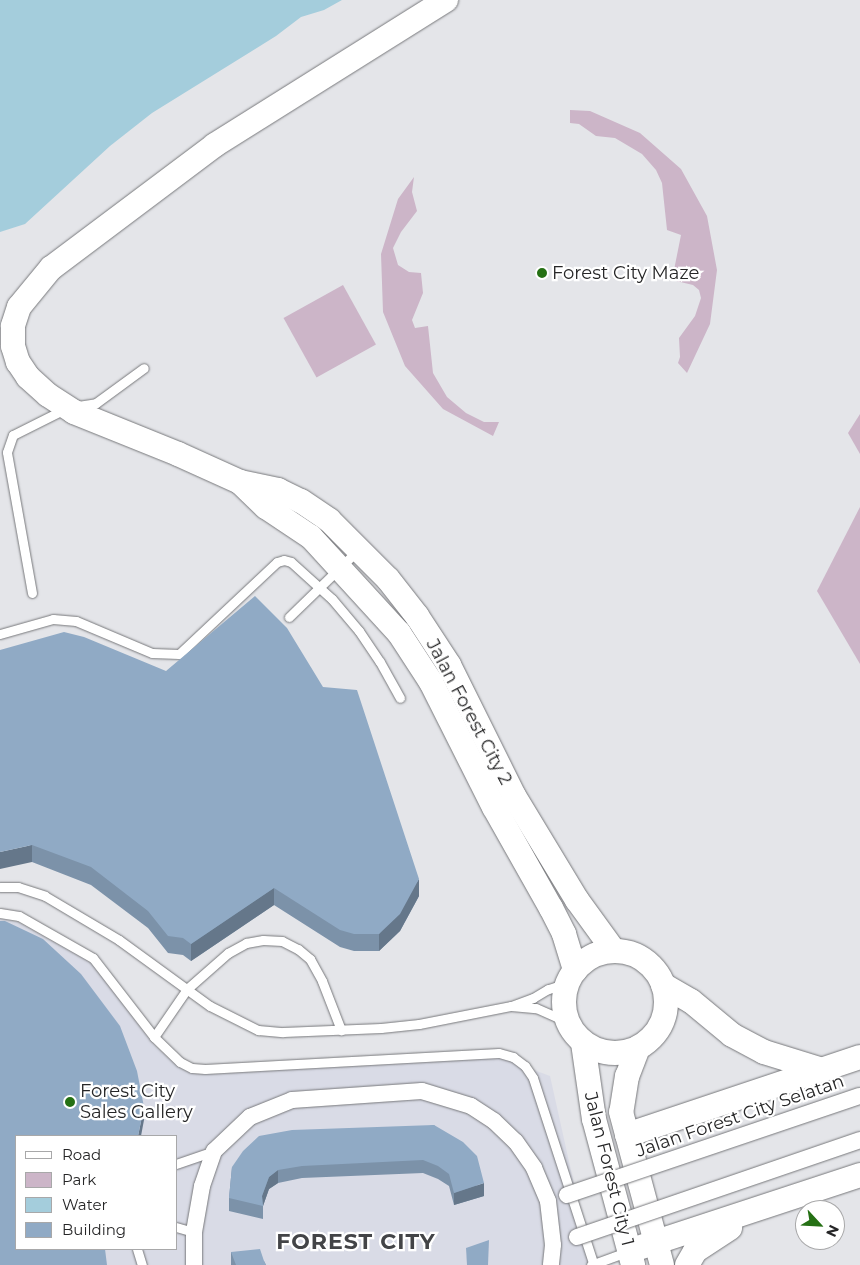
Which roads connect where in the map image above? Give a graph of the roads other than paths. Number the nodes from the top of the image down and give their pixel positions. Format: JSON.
{"nodes":[{"id":1,"x":446,"y":0,"type":"edge"},
{"id":2,"x":144,"y":368,"type":"dead end"},
{"id":3,"x":67,"y":408,"type":"junction"},
{"id":4,"x":240,"y":482,"type":"junction"},
{"id":5,"x":358,"y":550,"type":"junction"},
{"id":6,"x":340,"y":568,"type":"junction"},
{"id":7,"x":320,"y":589,"type":"junction"},
{"id":8,"x":32,"y":593,"type":"dead end"},
{"id":9,"x":289,"y":617,"type":"dead end"},
{"id":10,"x":0,"y":634,"type":"edge"},
{"id":11,"x":400,"y":698,"type":"dead end"},
{"id":12,"x":0,"y":887,"type":"edge"},
{"id":13,"x":0,"y":913,"type":"edge"},
{"id":14,"x":614,"y":951,"type":"junction"},
{"id":15,"x":571,"y":977,"type":"junction"},
{"id":16,"x":663,"y":985,"type":"junction"},
{"id":17,"x":187,"y":989,"type":"junction"},
{"id":18,"x":511,"y":1006,"type":"junction"},
{"id":19,"x":568,"y":1022,"type":"junction"},
{"id":20,"x":341,"y":1030,"type":"junction"},
{"id":21,"x":154,"y":1037,"type":"junction"},
{"id":22,"x":583,"y":1043,"type":"junction"},
{"id":23,"x":638,"y":1048,"type":"junction"},
{"id":24,"x":860,"y":1057,"type":"edge"},
{"id":25,"x":822,"y":1070,"type":"junction"},
{"id":26,"x":860,"y":1096,"type":"edge"},
{"id":27,"x":627,"y":1135,"type":"junction"},
{"id":28,"x":860,"y":1140,"type":"edge"},
{"id":29,"x":214,"y":1151,"type":"junction"},
{"id":30,"x":178,"y":1163,"type":"edge"},
{"id":31,"x":860,"y":1176,"type":"edge"},
{"id":32,"x":805,"y":1195,"type":"junction"},
{"id":33,"x":548,"y":1201,"type":"junction"},
{"id":34,"x":178,"y":1228,"type":"edge"},
{"id":35,"x":194,"y":1232,"type":"junction"},
{"id":36,"x":656,"y":1242,"type":"junction"},
{"id":37,"x":553,"y":1245,"type":"junction"},
{"id":38,"x":137,"y":1250,"type":"edge"},
{"id":39,"x":631,"y":1258,"type":"edge"},
{"id":40,"x":592,"y":1264,"type":"edge"},
{"id":41,"x":142,"y":1265,"type":"edge"},
{"id":42,"x":194,"y":1265,"type":"edge"},
{"id":43,"x":551,"y":1265,"type":"edge"},
{"id":44,"x":662,"y":1265,"type":"edge"},
{"id":45,"x":687,"y":1265,"type":"edge"}],
"edges":[{"from":1,"to":3,"type":"street"},
{"from":2,"to":3,"type":"lane"},
{"from":3,"to":4,"type":"street"},
{"from":3,"to":8,"type":"lane"},
{"from":4,"to":5,"type":"street","name":"Jalan Forest City 2"},
{"from":4,"to":6,"type":"street","name":"Jalan Forest City 2"},
{"from":5,"to":6,"type":"lane"},
{"from":5,"to":14,"type":"street","name":"Jalan Forest City 2"},
{"from":6,"to":7,"type":"lane"},
{"from":6,"to":15,"type":"street","name":"Jalan Forest City 2"},
{"from":7,"to":9,"type":"lane"},
{"from":7,"to":10,"type":"lane"},
{"from":7,"to":11,"type":"lane"},
{"from":12,"to":17,"type":"lane"},
{"from":13,"to":21,"type":"lane"},
{"from":14,"to":15,"type":"street"},
{"from":14,"to":16,"type":"street"},
{"from":15,"to":18,"type":"lane"},
{"from":15,"to":19,"type":"street","name":"Jalan Forest City 2"},
{"from":16,"to":23,"type":"street"},
{"from":16,"to":25,"type":"street"},
{"from":17,"to":20,"type":"lane"},
{"from":17,"to":20,"type":"lane"},
{"from":17,"to":21,"type":"lane"},
{"from":18,"to":19,"type":"lane"},
{"from":18,"to":20,"type":"lane"},
{"from":19,"to":22,"type":"street","name":"Jalan Forest City 2"},
{"from":21,"to":40,"type":"lane"},
{"from":22,"to":23,"type":"street"},
{"from":22,"to":39,"type":"street","name":"Jalan Forest City 1"},
{"from":23,"to":27,"type":"street"},
{"from":24,"to":25,"type":"street"},
{"from":25,"to":27,"type":"street"},
{"from":26,"to":33,"type":"street","name":"Jalan Forest City Selatan","bridge":true},
{"from":27,"to":36,"type":"street"},
{"from":28,"to":37,"type":"street","bridge":true},
{"from":29,"to":30,"type":"lane"},
{"from":29,"to":33,"type":"street"},
{"from":29,"to":35,"type":"street"},
{"from":31,"to":32,"type":"street"},
{"from":32,"to":36,"type":"street"},
{"from":32,"to":45,"type":"street"},
{"from":33,"to":37,"type":"street"},
{"from":34,"to":35,"type":"lane"},
{"from":35,"to":42,"type":"street"},
{"from":36,"to":39,"type":"street"},
{"from":36,"to":44,"type":"street","name":"Jalan Forest City 1"},
{"from":37,"to":43,"type":"street"},
{"from":38,"to":41,"type":"lane"},
{"from":39,"to":40,"type":"lane"}]}
